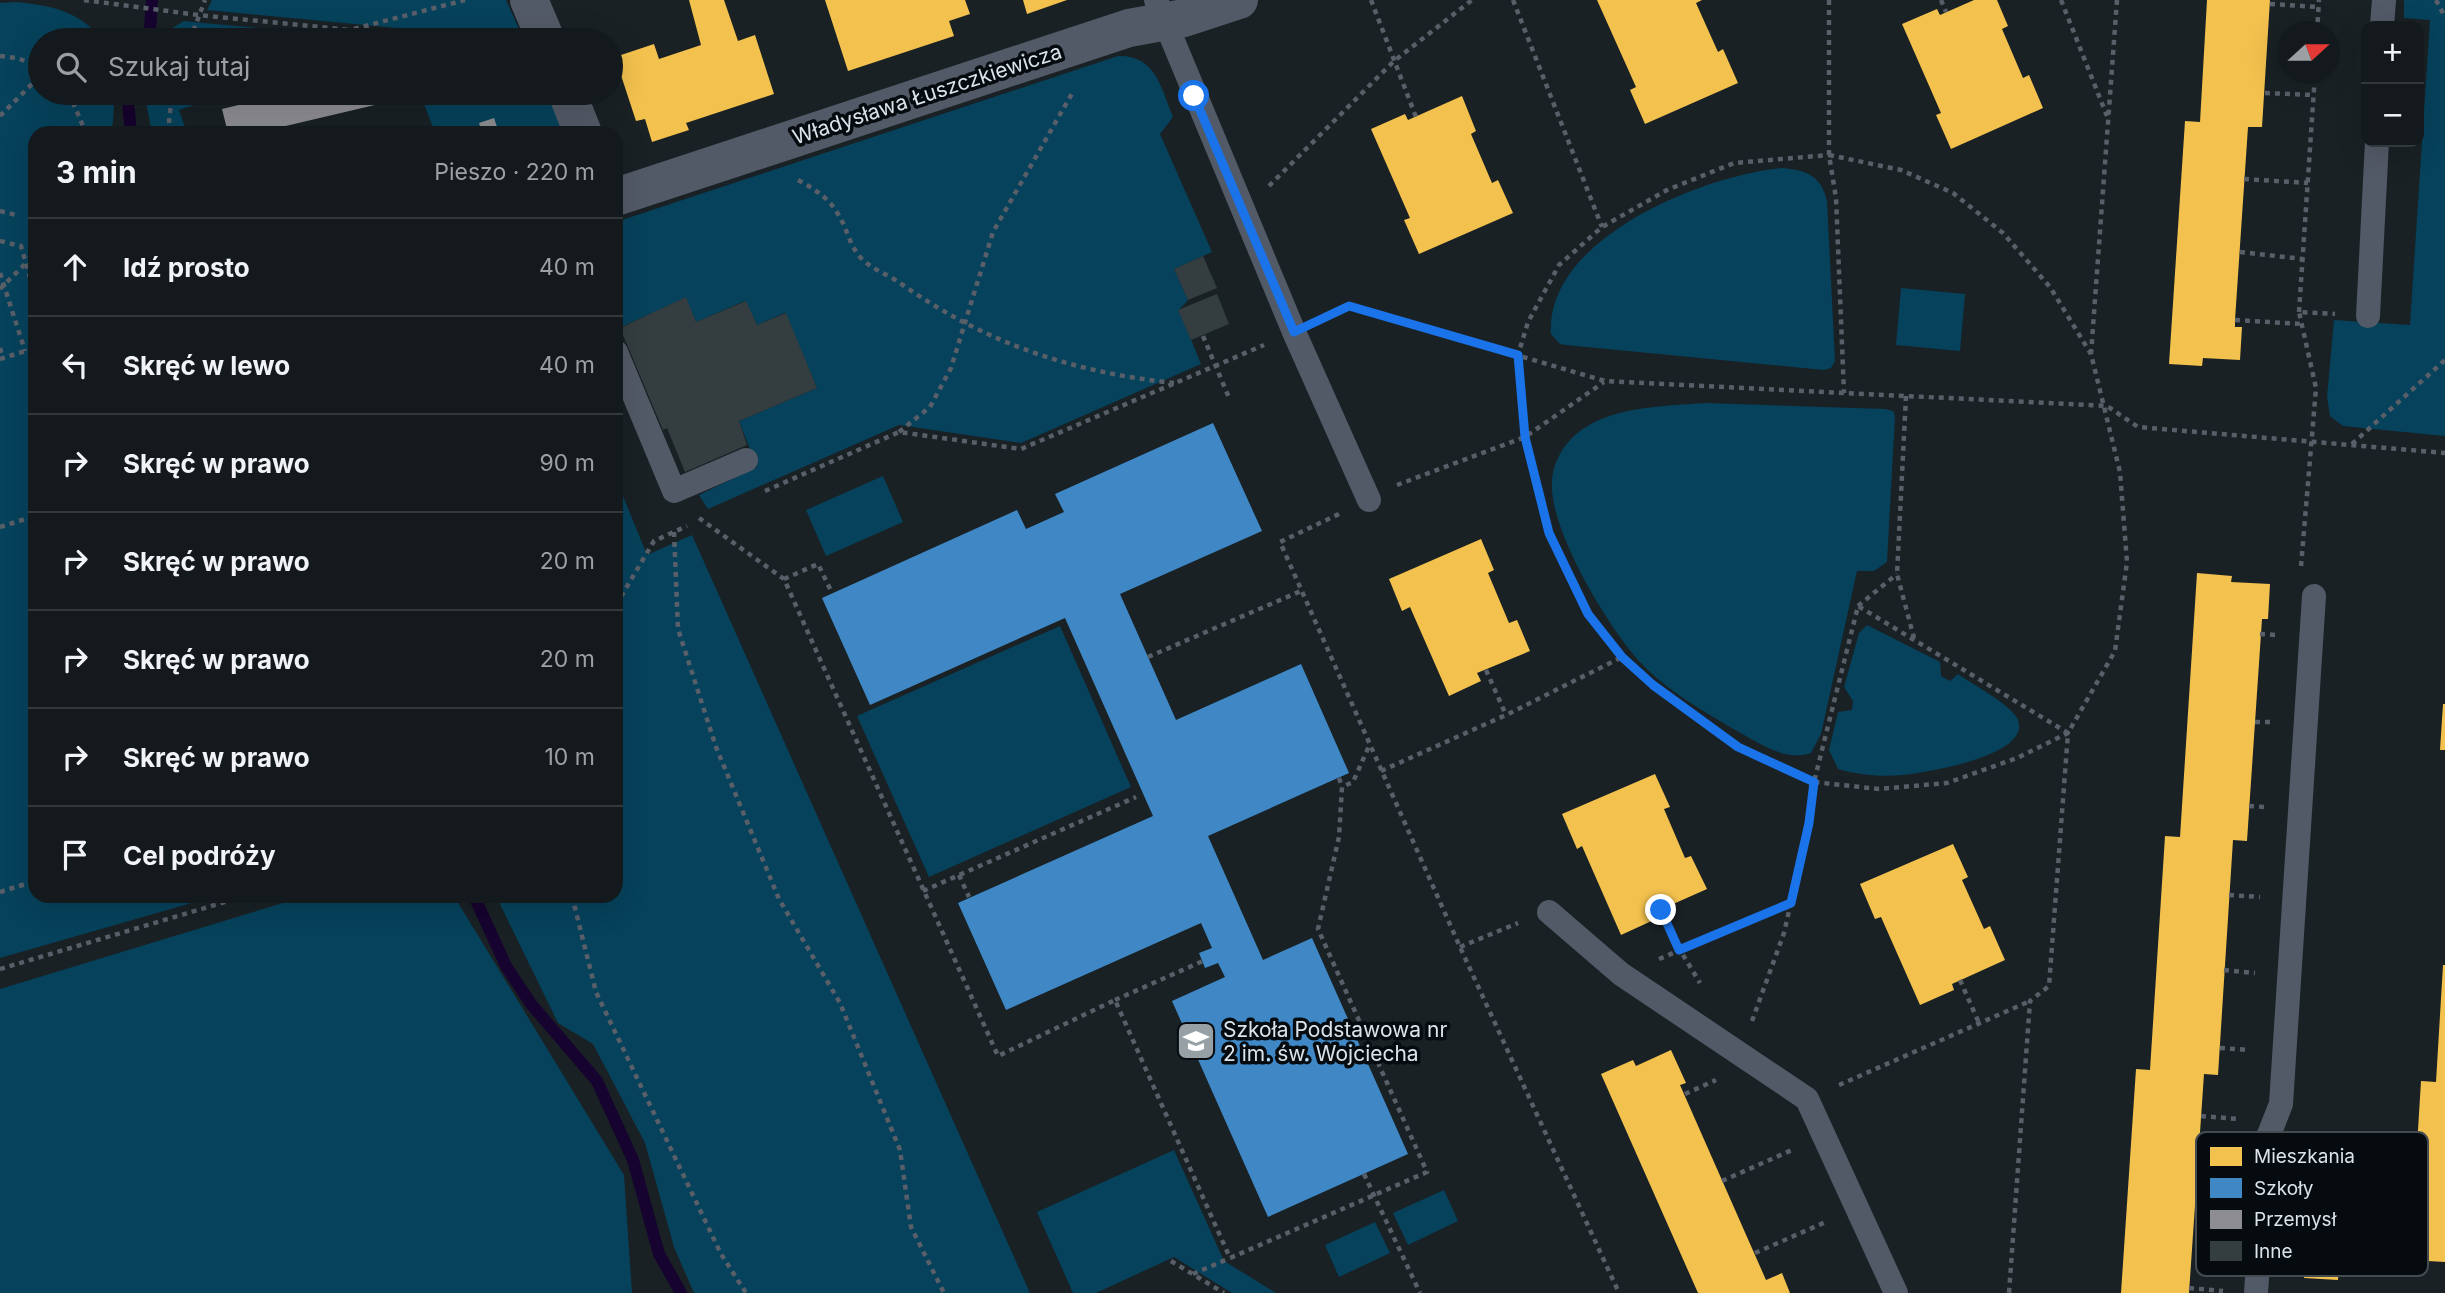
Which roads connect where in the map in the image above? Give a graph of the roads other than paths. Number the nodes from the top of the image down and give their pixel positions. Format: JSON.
{"nodes":[{"id":1,"x":528,"y":0,"type":"edge"},
{"id":2,"x":1239,"y":0,"type":"edge"},
{"id":3,"x":2384,"y":0,"type":"edge"},
{"id":4,"x":1159,"y":11,"type":"edge"},
{"id":5,"x":2382,"y":21,"type":"edge"},
{"id":6,"x":540,"y":28,"type":"edge"},
{"id":7,"x":572,"y":105,"type":"edge"},
{"id":8,"x":580,"y":126,"type":"edge"},
{"id":9,"x":2377,"y":147,"type":"edge"},
{"id":10,"x":623,"y":195,"type":"edge"},
{"id":11,"x":2368,"y":316,"type":"road end"},
{"id":12,"x":623,"y":369,"type":"edge"},
{"id":13,"x":746,"y":460,"type":"dead end"},
{"id":14,"x":1369,"y":500,"type":"road end"},
{"id":15,"x":2314,"y":596,"type":"road end"},
{"id":16,"x":1549,"y":912,"type":"road end"},
{"id":17,"x":2270,"y":1132,"type":"edge"},
{"id":18,"x":1896,"y":1293,"type":"edge"}],
"edges":[{"from":1,"to":6,"type":"street"},
{"from":2,"to":4,"type":"street","name":"Władysława Łuszczkiewicza"},
{"from":3,"to":5,"type":"lane"},
{"from":4,"to":10,"type":"street","name":"Władysława Łuszczkiewicza"},
{"from":4,"to":14,"type":"lane"},
{"from":7,"to":8,"type":"street"},
{"from":9,"to":11,"type":"lane"},
{"from":12,"to":13,"type":"lane"},
{"from":15,"to":17,"type":"lane"},
{"from":16,"to":18,"type":"lane"}]}
